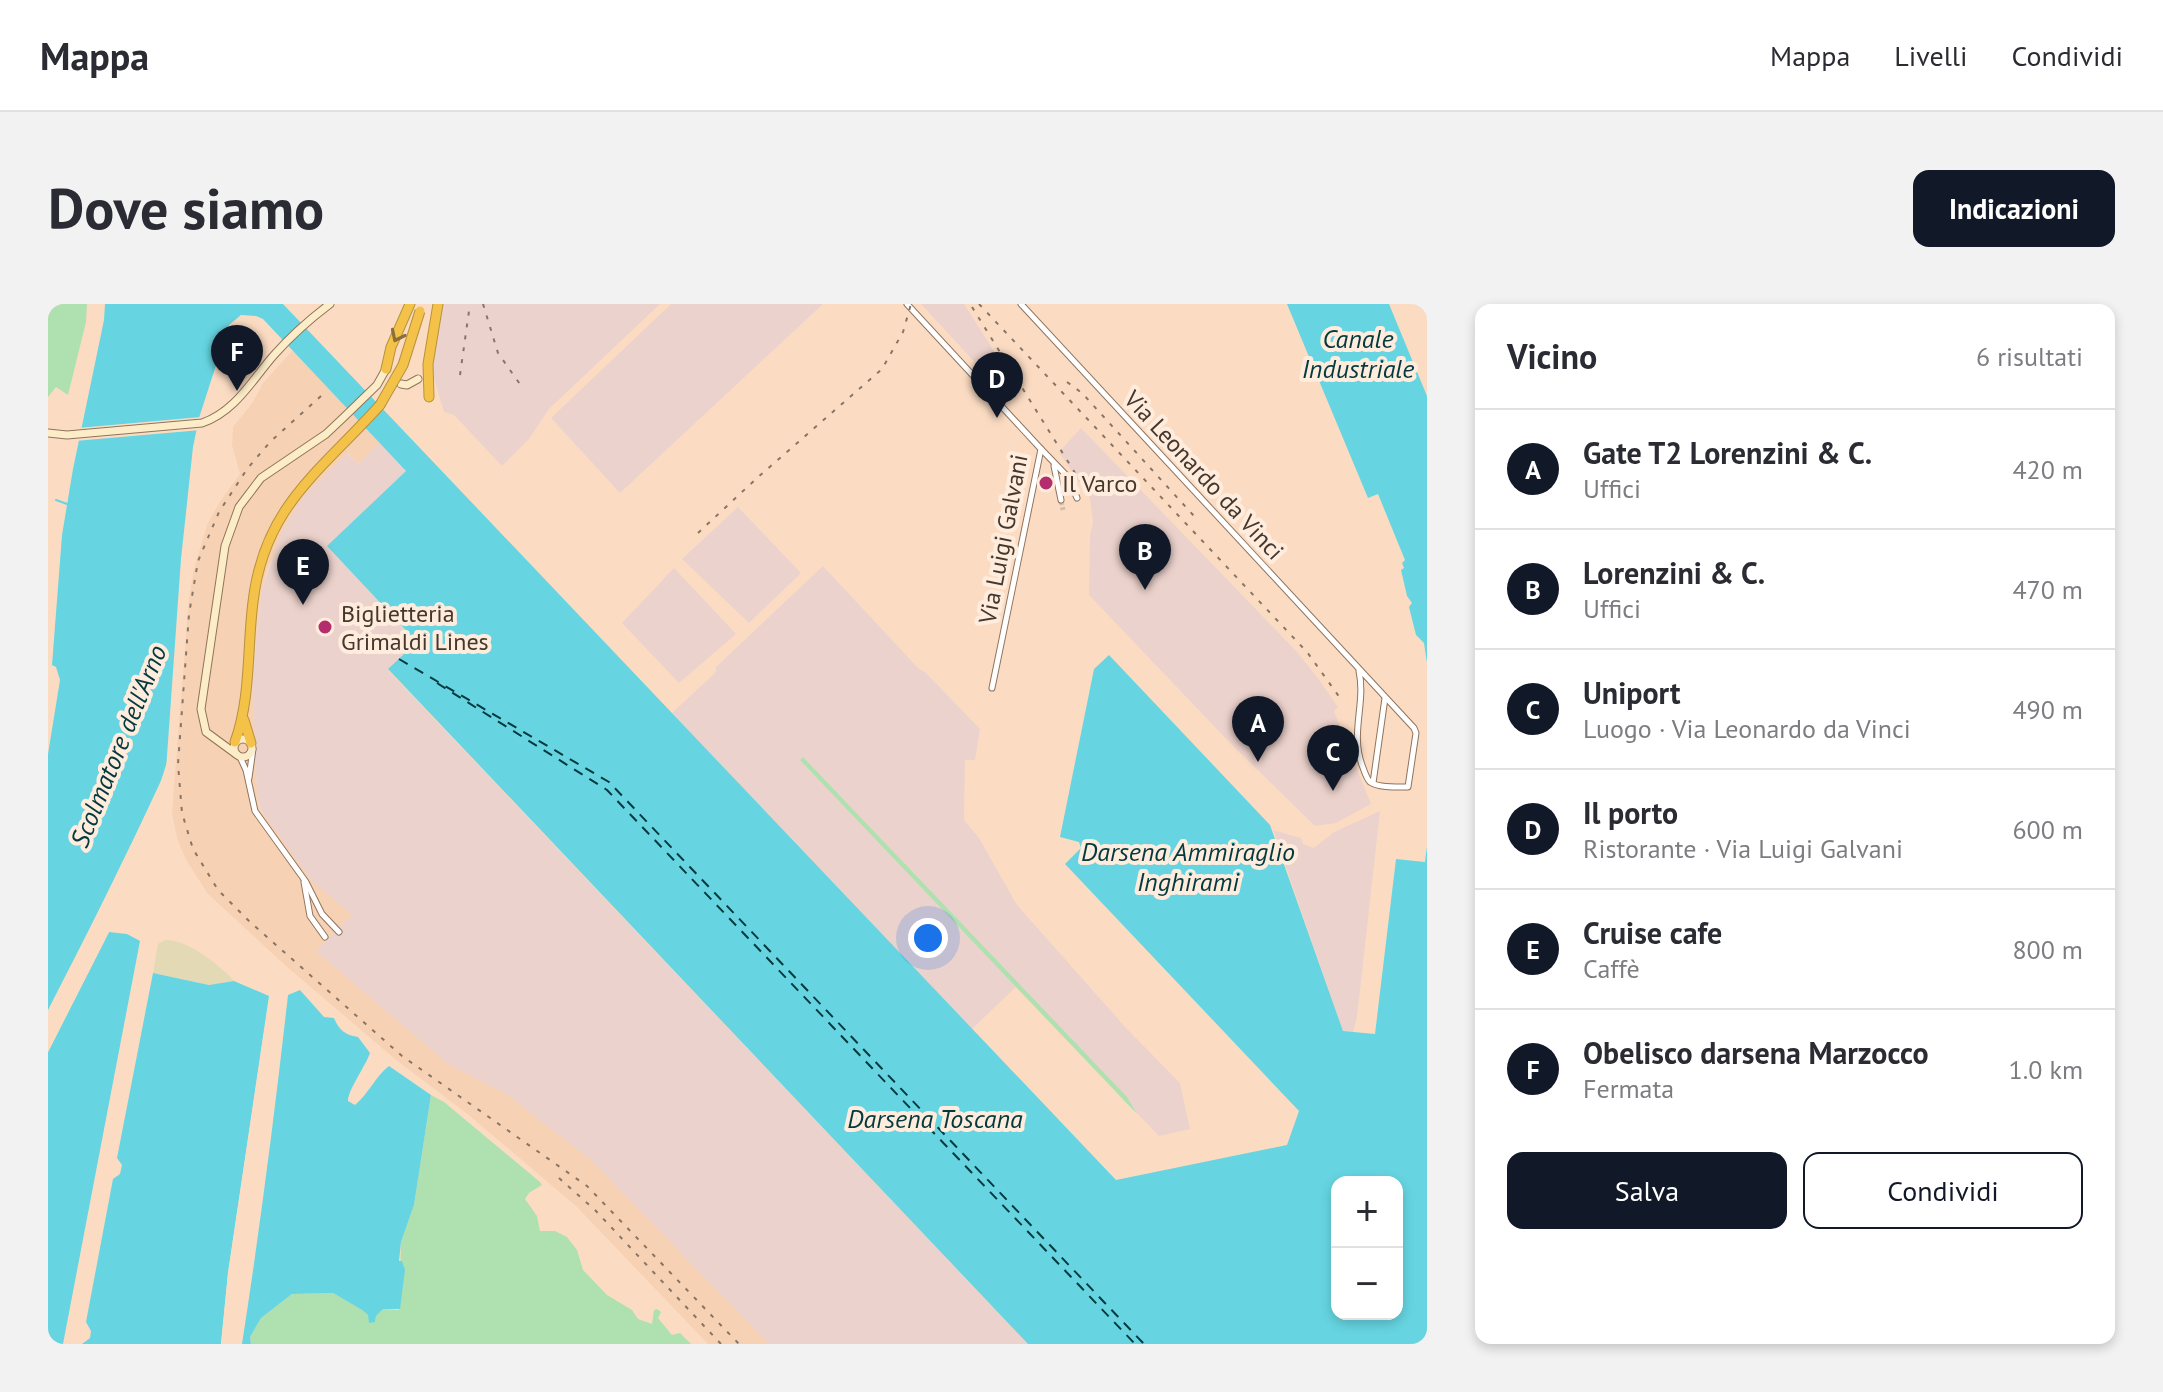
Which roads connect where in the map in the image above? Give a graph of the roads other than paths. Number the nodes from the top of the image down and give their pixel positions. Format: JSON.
{"nodes":[{"id":1,"x":324,"y":304,"type":"edge"},
{"id":2,"x":330,"y":304,"type":"edge"},
{"id":3,"x":410,"y":304,"type":"edge"},
{"id":4,"x":438,"y":304,"type":"edge"},
{"id":5,"x":907,"y":304,"type":"edge"},
{"id":6,"x":1021,"y":304,"type":"edge"},
{"id":7,"x":420,"y":306,"type":"edge"},
{"id":8,"x":315,"y":316,"type":"junction"},
{"id":9,"x":428,"y":364,"type":"junction"},
{"id":10,"x":386,"y":369,"type":"joint"},
{"id":11,"x":418,"y":379,"type":"joint"},
{"id":12,"x":401,"y":384,"type":"dead end"},
{"id":13,"x":386,"y":385,"type":"dead end"},
{"id":14,"x":370,"y":392,"type":"junction"},
{"id":15,"x":429,"y":397,"type":"dead end"},
{"id":16,"x":48,"y":433,"type":"edge"},
{"id":17,"x":1041,"y":449,"type":"junction"},
{"id":18,"x":1052,"y":461,"type":"junction"},
{"id":19,"x":1077,"y":498,"type":"dead end"},
{"id":20,"x":1061,"y":500,"type":"tunnel mouth"},
{"id":21,"x":1359,"y":671,"type":"junction"},
{"id":22,"x":992,"y":688,"type":"dead end"},
{"id":23,"x":1385,"y":697,"type":"junction"},
{"id":24,"x":243,"y":716,"type":"junction"},
{"id":25,"x":219,"y":742,"type":"junction"},
{"id":26,"x":235,"y":743,"type":"junction"},
{"id":27,"x":252,"y":746,"type":"junction"},
{"id":28,"x":238,"y":756,"type":"junction"},
{"id":29,"x":249,"y":783,"type":"junction"},
{"id":30,"x":1373,"y":784,"type":"junction"},
{"id":31,"x":302,"y":877,"type":"junction"},
{"id":32,"x":339,"y":932,"type":"dead end"},
{"id":33,"x":325,"y":937,"type":"dead end"}],
"edges":[{"from":1,"to":8,"type":"street"},
{"from":2,"to":8,"type":"street"},
{"from":3,"to":10,"type":"highway","one_way":true},
{"from":4,"to":9,"type":"highway"},
{"from":5,"to":17,"type":"street","name":"Via Luigi Galvani"},
{"from":6,"to":21,"type":"street","name":"Via Leonardo da Vinci"},
{"from":7,"to":24,"type":"highway","bridge":true},
{"from":8,"to":16,"type":"street"},
{"from":9,"to":11,"type":"highway"},
{"from":9,"to":15,"type":"highway"},
{"from":10,"to":14,"type":"street"},
{"from":11,"to":12,"type":"street"},
{"from":13,"to":14,"type":"street"},
{"from":14,"to":25,"type":"street"},
{"from":17,"to":18,"type":"street"},
{"from":17,"to":22,"type":"street","name":"Via Luigi Galvani"},
{"from":18,"to":19,"type":"street"},
{"from":18,"to":20,"type":"street"},
{"from":21,"to":23,"type":"street","name":"Via Leonardo da Vinci"},
{"from":21,"to":30,"type":"street"},
{"from":23,"to":30,"type":"street"},
{"from":23,"to":30,"type":"street","name":"Via Leonardo da Vinci"},
{"from":24,"to":26,"type":"highway"},
{"from":24,"to":27,"type":"highway"},
{"from":25,"to":26,"type":"street"},
{"from":25,"to":28,"type":"street"},
{"from":26,"to":27,"type":"street"},
{"from":26,"to":28,"type":"street"},
{"from":27,"to":28,"type":"street"},
{"from":27,"to":29,"type":"street"},
{"from":28,"to":29,"type":"street"},
{"from":29,"to":31,"type":"street"},
{"from":31,"to":32,"type":"street"},
{"from":31,"to":33,"type":"street"}]}
